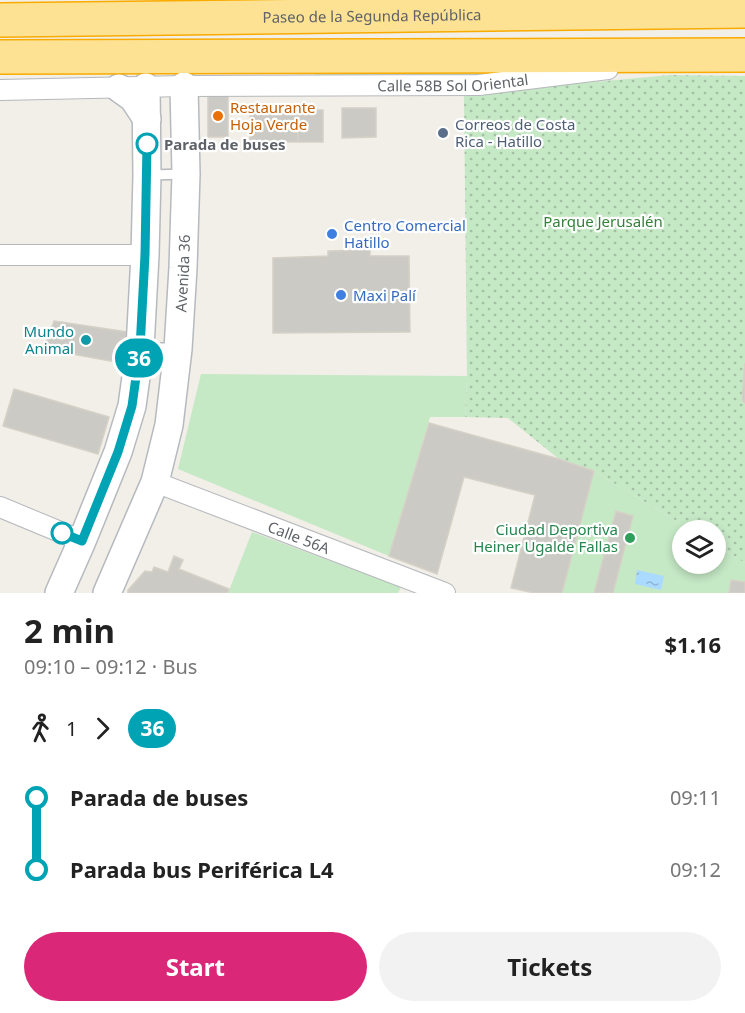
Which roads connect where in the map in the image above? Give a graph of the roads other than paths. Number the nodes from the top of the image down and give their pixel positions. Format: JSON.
{"nodes":[{"id":1,"x":745,"y":11,"type":"edge"},
{"id":2,"x":0,"y":20,"type":"edge"},
{"id":3,"x":732,"y":54,"type":"edge"},
{"id":4,"x":0,"y":57,"type":"edge"},
{"id":5,"x":184,"y":86,"type":"junction"},
{"id":6,"x":146,"y":87,"type":"junction"},
{"id":7,"x":119,"y":88,"type":"junction"},
{"id":8,"x":0,"y":90,"type":"edge"},
{"id":9,"x":147,"y":119,"type":"junction"},
{"id":10,"x":186,"y":174,"type":"junction"},
{"id":11,"x":147,"y":175,"type":"junction"},
{"id":12,"x":0,"y":255,"type":"edge"},
{"id":13,"x":145,"y":255,"type":"junction"},
{"id":14,"x":140,"y":348,"type":"junction"},
{"id":15,"x":178,"y":348,"type":"junction"},
{"id":16,"x":154,"y":482,"type":"junction"},
{"id":17,"x":0,"y":507,"type":"edge"},
{"id":18,"x":82,"y":541,"type":"junction"},
{"id":19,"x":59,"y":593,"type":"edge"},
{"id":20,"x":107,"y":593,"type":"edge"},
{"id":21,"x":445,"y":593,"type":"edge"}],
"edges":[{"from":1,"to":2,"type":"highway","name":"Paseo de la Segunda República"},
{"from":3,"to":4,"type":"highway"},
{"from":3,"to":5,"type":"street","name":"Calle 58B Sol Oriental"},
{"from":5,"to":6,"type":"street"},
{"from":5,"to":10,"type":"street","name":"Avenida 36"},
{"from":6,"to":7,"type":"street"},
{"from":6,"to":9,"type":"street"},
{"from":7,"to":8,"type":"street"},
{"from":7,"to":9,"type":"street"},
{"from":9,"to":11,"type":"street"},
{"from":10,"to":11,"type":"lane"},
{"from":10,"to":15,"type":"street","name":"Avenida 36"},
{"from":11,"to":13,"type":"street"},
{"from":12,"to":13,"type":"street"},
{"from":13,"to":14,"type":"street"},
{"from":14,"to":15,"type":"lane"},
{"from":14,"to":18,"type":"street"},
{"from":15,"to":16,"type":"street","name":"Avenida 36"},
{"from":16,"to":20,"type":"street","name":"Avenida 36"},
{"from":16,"to":21,"type":"street","name":"Calle 56A"},
{"from":17,"to":18,"type":"street"},
{"from":18,"to":19,"type":"street"}]}
